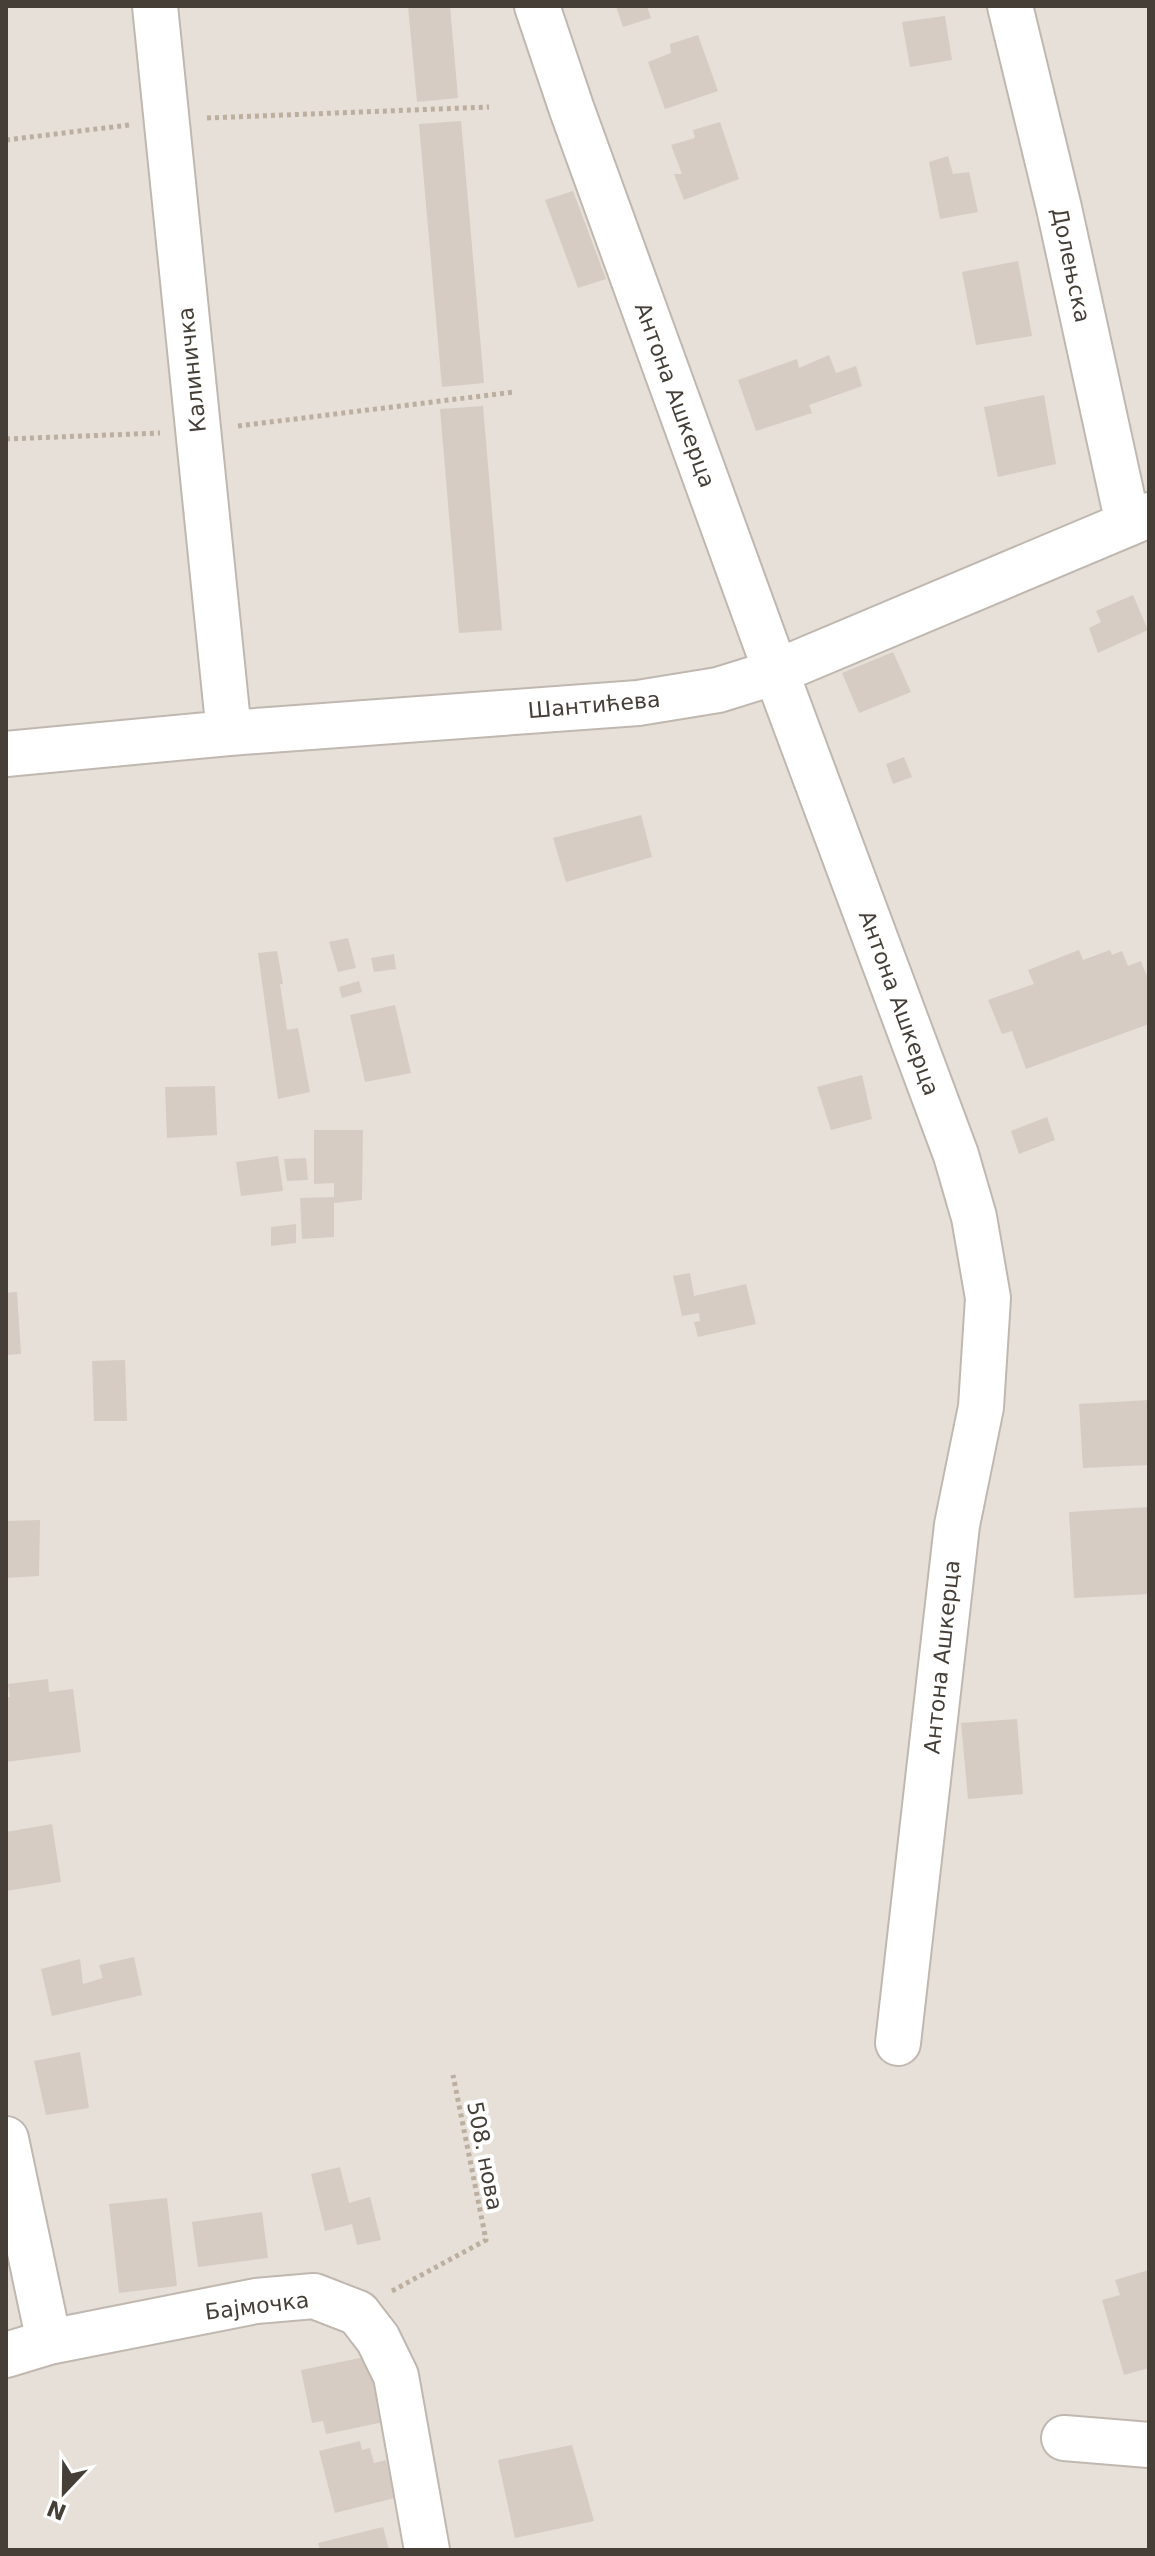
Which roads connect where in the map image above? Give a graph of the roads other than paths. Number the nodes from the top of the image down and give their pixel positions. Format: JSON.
{"nodes":[{"id":1,"x":155,"y":6,"type":"edge"},
{"id":2,"x":537,"y":6,"type":"edge"},
{"id":3,"x":1010,"y":6,"type":"edge"},
{"id":4,"x":1138,"y":520,"type":"edge"},
{"id":5,"x":776,"y":672,"type":"junction"},
{"id":6,"x":229,"y":733,"type":"junction"},
{"id":7,"x":6,"y":754,"type":"edge"},
{"id":8,"x":898,"y":2043,"type":"dead end"},
{"id":9,"x":6,"y":2139,"type":"edge"},
{"id":10,"x":49,"y":2342,"type":"junction"},
{"id":11,"x":6,"y":2355,"type":"edge"},
{"id":12,"x":1064,"y":2438,"type":"dead end"},
{"id":13,"x":1149,"y":2445,"type":"edge"},
{"id":14,"x":427,"y":2550,"type":"edge"}],
"edges":[{"from":1,"to":6,"type":"street","name":"Калиничка"},
{"from":2,"to":5,"type":"street","name":"Антона Ашкерца"},
{"from":3,"to":4,"type":"street","name":"Долењска"},
{"from":4,"to":5,"type":"street","name":"Шантићева"},
{"from":5,"to":6,"type":"street","name":"Шантићева"},
{"from":5,"to":8,"type":"street","name":"Антона Ашкерца"},
{"from":6,"to":7,"type":"street","name":"Шантићева"},
{"from":9,"to":10,"type":"street"},
{"from":10,"to":11,"type":"street","name":"Бајмочка"},
{"from":10,"to":14,"type":"street","name":"Бајмочка"},
{"from":12,"to":13,"type":"street"}]}
